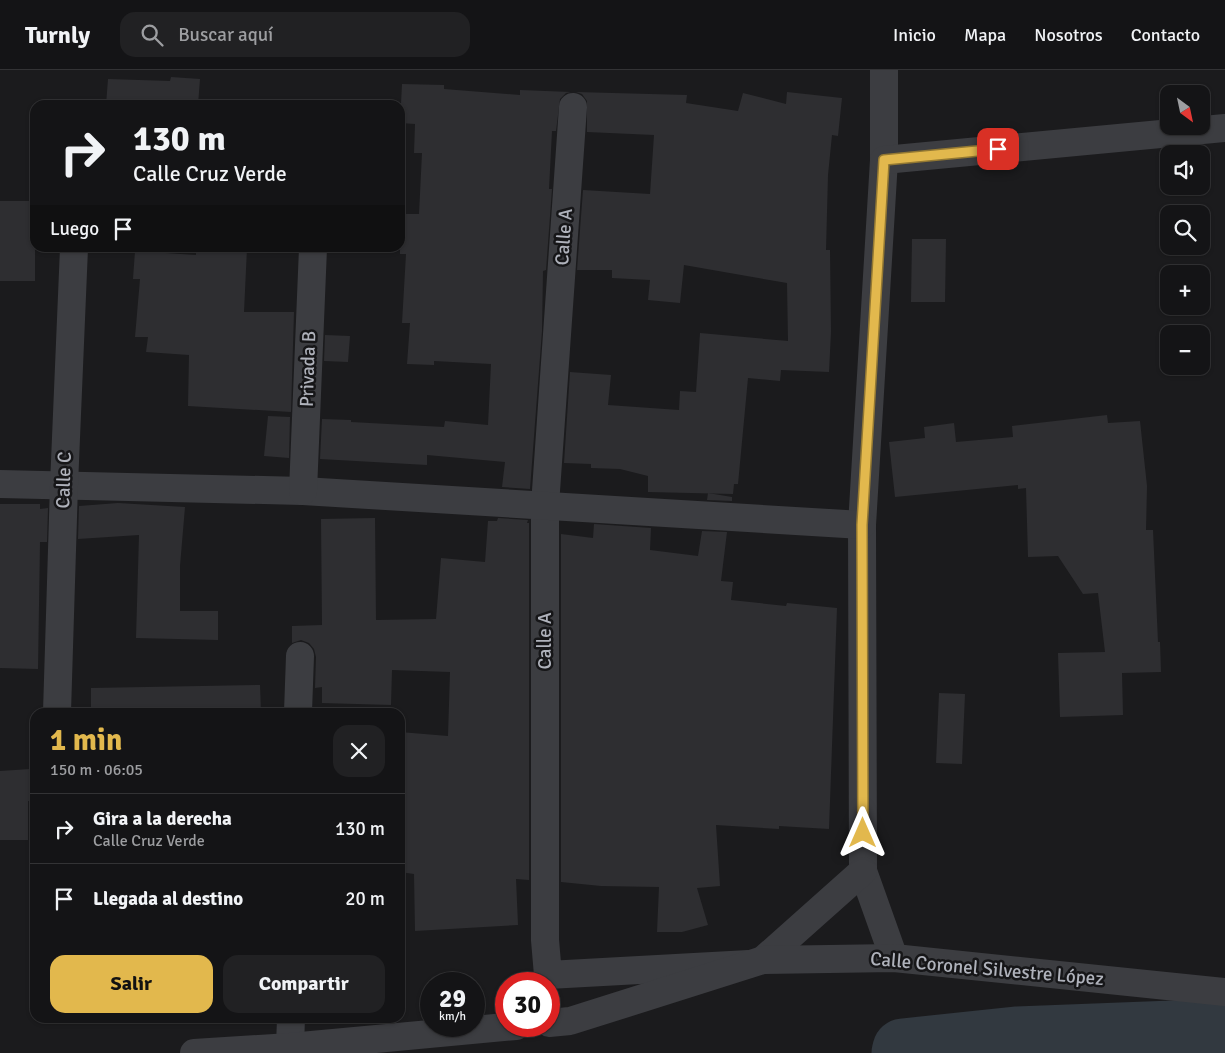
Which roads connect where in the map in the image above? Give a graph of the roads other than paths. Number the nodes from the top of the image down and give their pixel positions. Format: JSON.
{"nodes":[{"id":1,"x":884,"y":70,"type":"edge"},
{"id":2,"x":573,"y":107,"type":"dead end"},
{"id":3,"x":1225,"y":128,"type":"edge"},
{"id":4,"x":884,"y":160,"type":"junction"},
{"id":5,"x":74,"y":252,"type":"edge"},
{"id":6,"x":313,"y":252,"type":"edge"},
{"id":7,"x":0,"y":484,"type":"edge"},
{"id":8,"x":64,"y":485,"type":"junction"},
{"id":9,"x":303,"y":491,"type":"junction"},
{"id":10,"x":545,"y":505,"type":"junction"},
{"id":11,"x":862,"y":525,"type":"junction"},
{"id":12,"x":300,"y":656,"type":"dead end"},
{"id":13,"x":57,"y":708,"type":"edge"},
{"id":14,"x":298,"y":708,"type":"edge"},
{"id":15,"x":863,"y":871,"type":"junction"},
{"id":16,"x":894,"y":958,"type":"junction"},
{"id":17,"x":756,"y":962,"type":"junction"},
{"id":18,"x":1225,"y":992,"type":"edge"},
{"id":19,"x":560,"y":1022,"type":"edge"},
{"id":20,"x":291,"y":1023,"type":"edge"},
{"id":21,"x":495,"y":1028,"type":"edge"},
{"id":22,"x":290,"y":1047,"type":"junction"},
{"id":23,"x":194,"y":1053,"type":"edge"}],
"edges":[{"from":1,"to":4,"type":"street"},
{"from":2,"to":10,"type":"street","name":"Calle A"},
{"from":3,"to":4,"type":"street"},
{"from":4,"to":11,"type":"street"},
{"from":5,"to":8,"type":"street","name":"Calle C"},
{"from":6,"to":9,"type":"street","name":"Privada B"},
{"from":7,"to":8,"type":"street"},
{"from":8,"to":9,"type":"street"},
{"from":8,"to":13,"type":"street","name":"Calle C"},
{"from":9,"to":10,"type":"street"},
{"from":10,"to":11,"type":"street"},
{"from":10,"to":17,"type":"street","name":"Calle A"},
{"from":11,"to":15,"type":"street"},
{"from":12,"to":14,"type":"street"},
{"from":15,"to":16,"type":"street"},
{"from":15,"to":17,"type":"street"},
{"from":16,"to":17,"type":"street","name":"Calle Coronel Silvestre López"},
{"from":16,"to":18,"type":"street","name":"Calle Coronel Silvestre López"},
{"from":17,"to":19,"type":"street","name":"Calle Coronel Silvestre López"},
{"from":20,"to":22,"type":"street"},
{"from":21,"to":22,"type":"street"},
{"from":22,"to":23,"type":"street"}]}
